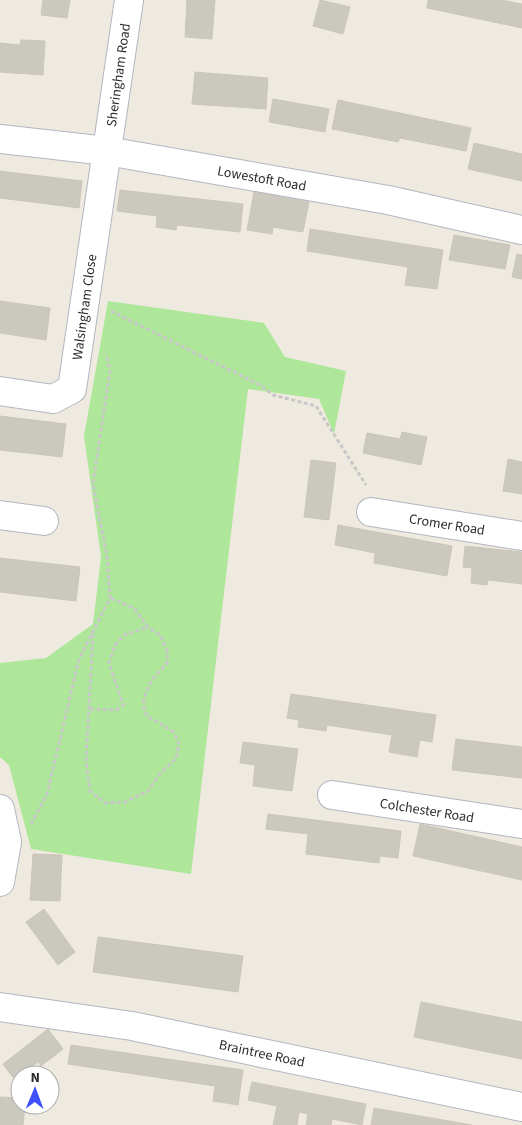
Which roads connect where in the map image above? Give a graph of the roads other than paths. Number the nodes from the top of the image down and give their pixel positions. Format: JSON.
{"nodes":[{"id":1,"x":129,"y":0,"type":"edge"},
{"id":2,"x":0,"y":139,"type":"edge"},
{"id":3,"x":106,"y":151,"type":"junction"},
{"id":4,"x":522,"y":230,"type":"edge"},
{"id":5,"x":0,"y":391,"type":"edge"},
{"id":6,"x":373,"y":499,"type":"road end"},
{"id":7,"x":0,"y":515,"type":"edge"},
{"id":8,"x":44,"y":521,"type":"dead end"},
{"id":9,"x":522,"y":536,"type":"edge"},
{"id":10,"x":332,"y":795,"type":"dead end"},
{"id":11,"x":0,"y":809,"type":"edge"},
{"id":12,"x":522,"y":824,"type":"edge"},
{"id":13,"x":0,"y":882,"type":"edge"},
{"id":14,"x":0,"y":1007,"type":"edge"},
{"id":15,"x":522,"y":1107,"type":"edge"}],
"edges":[{"from":1,"to":3,"type":"street","name":"Sheringham Road"},
{"from":2,"to":3,"type":"street","name":"Lowestoft Road"},
{"from":3,"to":4,"type":"street","name":"Lowestoft Road"},
{"from":3,"to":5,"type":"street","name":"Walsingham Close"},
{"from":6,"to":9,"type":"street","name":"Cromer Road"},
{"from":7,"to":8,"type":"street"},
{"from":10,"to":12,"type":"street","name":"Colchester Road"},
{"from":11,"to":13,"type":"street"},
{"from":14,"to":15,"type":"street","name":"Braintree Road"}]}
